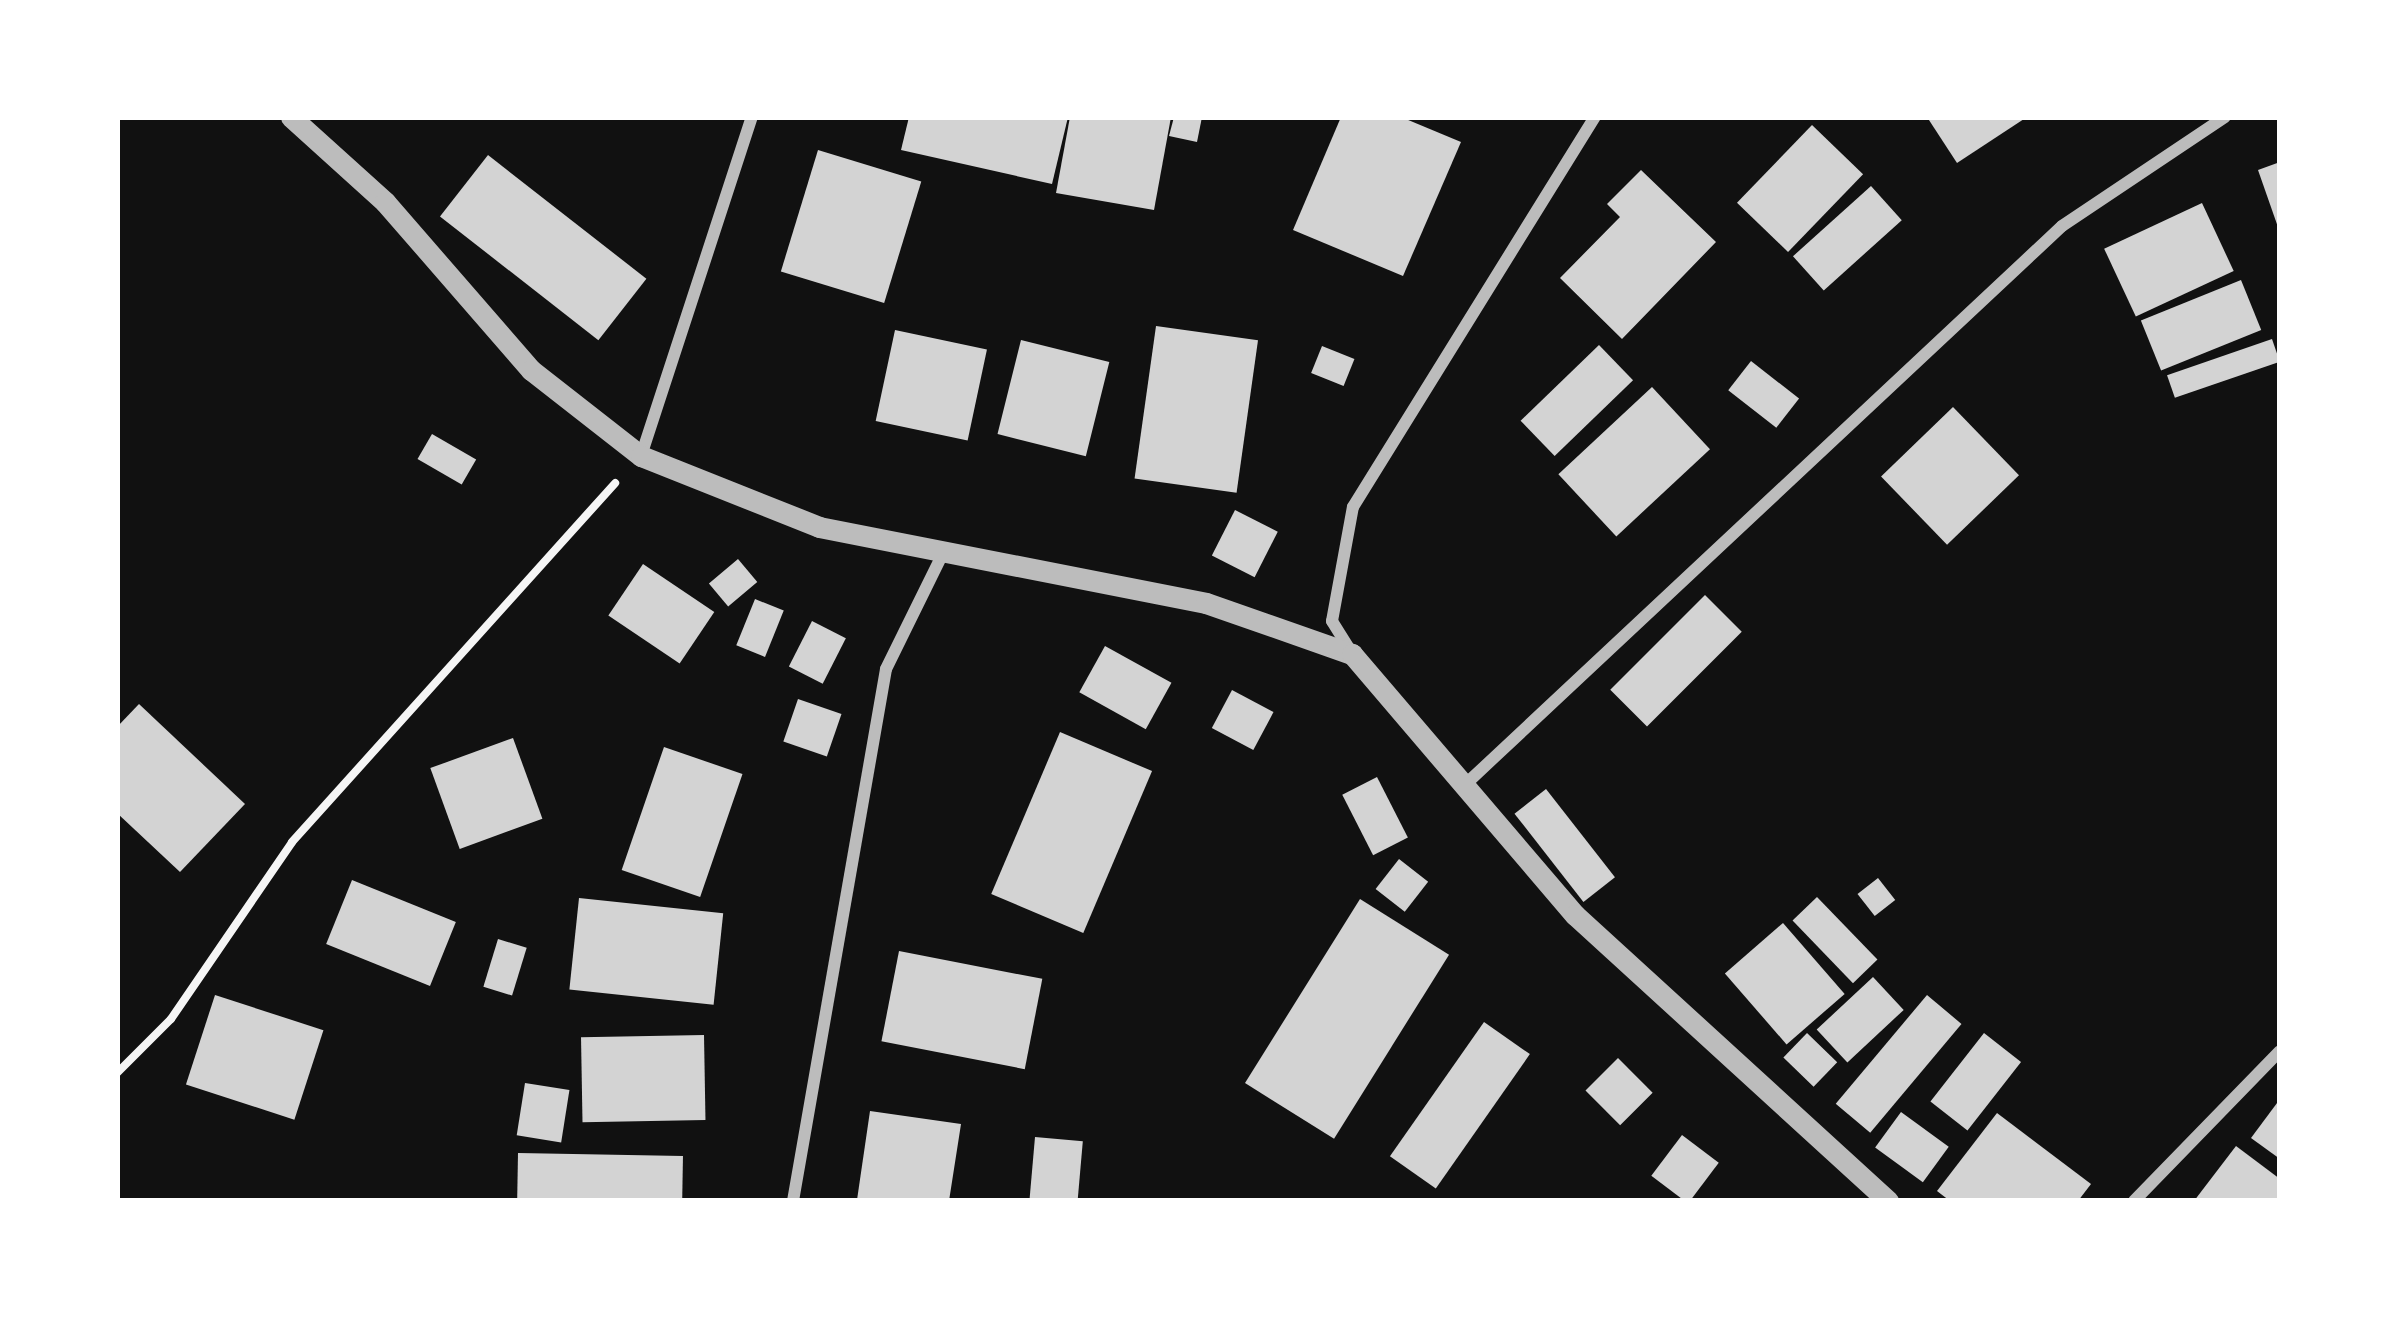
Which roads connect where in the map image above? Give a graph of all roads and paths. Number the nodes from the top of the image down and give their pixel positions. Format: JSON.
{"nodes":[{"id":1,"x":291,"y":117,"type":"edge"},
{"id":2,"x":752,"y":117,"type":"edge"},
{"id":3,"x":1595,"y":117,"type":"edge"},
{"id":4,"x":2225,"y":117,"type":"edge"},
{"id":5,"x":640,"y":456,"type":"junction"},
{"id":6,"x":942,"y":555,"type":"junction"},
{"id":7,"x":1352,"y":654,"type":"junction"},
{"id":8,"x":1468,"y":781,"type":"junction"},
{"id":9,"x":2280,"y":1051,"type":"edge"},
{"id":10,"x":117,"y":1073,"type":"edge"},
{"id":11,"x":793,"y":1201,"type":"edge"},
{"id":12,"x":1888,"y":1201,"type":"edge"},
{"id":13,"x":2134,"y":1201,"type":"edge"}],
"edges":[{"from":1,"to":5,"type":"street"},
{"from":2,"to":5,"type":"street"},
{"from":3,"to":7,"type":"street"},
{"from":4,"to":8,"type":"street"},
{"from":5,"to":6,"type":"street"},
{"from":5,"to":10,"type":"path"},
{"from":6,"to":7,"type":"street"},
{"from":6,"to":11,"type":"street"},
{"from":7,"to":8,"type":"street"},
{"from":8,"to":12,"type":"street"},
{"from":9,"to":13,"type":"street"}]}
